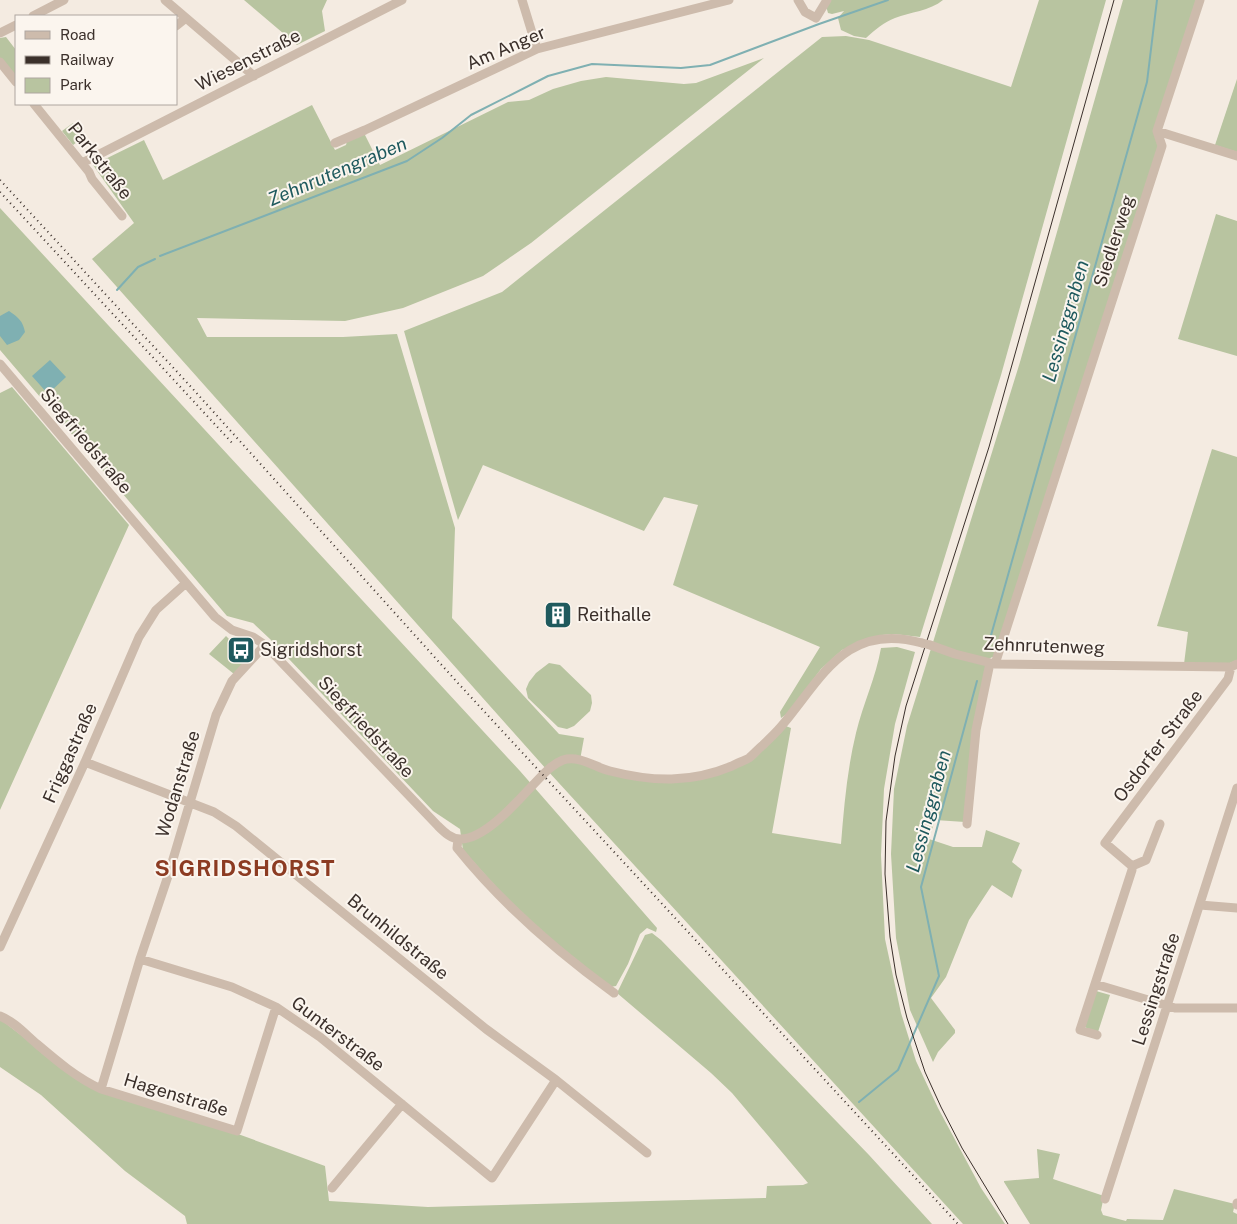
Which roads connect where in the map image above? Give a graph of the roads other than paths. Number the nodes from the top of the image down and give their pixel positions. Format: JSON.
{"nodes":[{"id":1,"x":64,"y":0,"type":"edge"},
{"id":2,"x":165,"y":0,"type":"edge"},
{"id":3,"x":402,"y":0,"type":"edge"},
{"id":4,"x":522,"y":0,"type":"edge"},
{"id":5,"x":729,"y":0,"type":"edge"},
{"id":6,"x":798,"y":0,"type":"edge"},
{"id":7,"x":827,"y":0,"type":"edge"},
{"id":8,"x":1200,"y":0,"type":"edge"},
{"id":9,"x":35,"y":15,"type":"edge"},
{"id":10,"x":186,"y":18,"type":"junction"},
{"id":11,"x":178,"y":24,"type":"edge"},
{"id":12,"x":15,"y":26,"type":"edge"},
{"id":13,"x":0,"y":34,"type":"edge"},
{"id":14,"x":537,"y":49,"type":"junction"},
{"id":15,"x":0,"y":62,"type":"edge"},
{"id":16,"x":254,"y":76,"type":"junction"},
{"id":17,"x":15,"y":81,"type":"edge"},
{"id":18,"x":35,"y":105,"type":"edge"},
{"id":19,"x":1158,"y":131,"type":"junction"},
{"id":20,"x":335,"y":143,"type":"dead end"},
{"id":21,"x":1237,"y":156,"type":"edge"},
{"id":22,"x":82,"y":163,"type":"junction"},
{"id":23,"x":122,"y":216,"type":"dead end"},
{"id":24,"x":0,"y":364,"type":"edge"},
{"id":25,"x":185,"y":584,"type":"junction"},
{"id":26,"x":265,"y":645,"type":"junction"},
{"id":27,"x":993,"y":663,"type":"junction"},
{"id":28,"x":1234,"y":665,"type":"edge"},
{"id":29,"x":85,"y":762,"type":"junction"},
{"id":30,"x":1237,"y":788,"type":"edge"},
{"id":31,"x":190,"y":803,"type":"junction"},
{"id":32,"x":967,"y":824,"type":"dead end"},
{"id":33,"x":1160,"y":824,"type":"dead end"},
{"id":34,"x":458,"y":838,"type":"junction"},
{"id":35,"x":1132,"y":866,"type":"junction"},
{"id":36,"x":1200,"y":906,"type":"junction"},
{"id":37,"x":1237,"y":908,"type":"edge"},
{"id":38,"x":0,"y":946,"type":"edge"},
{"id":39,"x":140,"y":959,"type":"junction"},
{"id":40,"x":1095,"y":984,"type":"junction"},
{"id":41,"x":614,"y":993,"type":"dead end"},
{"id":42,"x":1166,"y":1006,"type":"junction"},
{"id":43,"x":276,"y":1007,"type":"junction"},
{"id":44,"x":1237,"y":1008,"type":"edge"},
{"id":45,"x":0,"y":1016,"type":"edge"},
{"id":46,"x":1097,"y":1035,"type":"dead end"},
{"id":47,"x":556,"y":1080,"type":"junction"},
{"id":48,"x":101,"y":1088,"type":"junction"},
{"id":49,"x":402,"y":1104,"type":"junction"},
{"id":50,"x":647,"y":1153,"type":"dead end"},
{"id":51,"x":332,"y":1188,"type":"dead end"},
{"id":52,"x":1105,"y":1199,"type":"dead end"}],
"edges":[{"from":1,"to":9,"type":"street"},
{"from":2,"to":10,"type":"street"},
{"from":3,"to":16,"type":"street","name":"Wiesenstraße"},
{"from":4,"to":14,"type":"street"},
{"from":5,"to":14,"type":"street","name":"Am Anger"},
{"from":6,"to":7,"type":"street"},
{"from":8,"to":19,"type":"street","name":"Siedlerweg"},
{"from":10,"to":11,"type":"street"},
{"from":10,"to":16,"type":"street"},
{"from":12,"to":13,"type":"street"},
{"from":14,"to":20,"type":"street","name":"Am Anger"},
{"from":15,"to":17,"type":"street"},
{"from":16,"to":22,"type":"street","name":"Wiesenstraße"},
{"from":18,"to":22,"type":"street","name":"Parkstraße"},
{"from":19,"to":21,"type":"street"},
{"from":19,"to":27,"type":"street","name":"Siedlerweg"},
{"from":22,"to":23,"type":"street","name":"Parkstraße"},
{"from":24,"to":25,"type":"street","name":"Siegfriedstraße"},
{"from":25,"to":26,"type":"street","name":"Siegfriedstraße"},
{"from":25,"to":29,"type":"street","name":"Friggastraße"},
{"from":26,"to":31,"type":"street","name":"Wodanstraße"},
{"from":26,"to":34,"type":"street","name":"Siegfriedstraße"},
{"from":27,"to":28,"type":"street","name":"Zehnrutenweg"},
{"from":27,"to":32,"type":"street","name":"Siedlerweg"},
{"from":27,"to":34,"type":"street","name":"Zehnrutenweg"},
{"from":28,"to":35,"type":"street","name":"Osdorfer Straße"},
{"from":29,"to":31,"type":"street","name":"Brunhildstraße"},
{"from":29,"to":38,"type":"street","name":"Friggastraße"},
{"from":30,"to":36,"type":"street","name":"Lessingstraße"},
{"from":31,"to":39,"type":"street","name":"Wodanstraße"},
{"from":31,"to":47,"type":"street","name":"Brunhildstraße"},
{"from":33,"to":35,"type":"street"},
{"from":34,"to":41,"type":"street"},
{"from":35,"to":40,"type":"street"},
{"from":36,"to":37,"type":"street"},
{"from":36,"to":42,"type":"street","name":"Lessingstraße"},
{"from":39,"to":43,"type":"street","name":"Gunterstraße"},
{"from":39,"to":48,"type":"street","name":"Wodanstraße"},
{"from":40,"to":42,"type":"street"},
{"from":40,"to":46,"type":"street"},
{"from":42,"to":44,"type":"street"},
{"from":42,"to":52,"type":"street","name":"Lessingstraße"},
{"from":43,"to":48,"type":"street","name":"Hagenstraße"},
{"from":43,"to":49,"type":"street","name":"Gunterstraße"},
{"from":45,"to":48,"type":"street","name":"Hagenstraße"},
{"from":47,"to":49,"type":"street","name":"Gunterstraße"},
{"from":47,"to":50,"type":"street","name":"Brunhildstraße"},
{"from":49,"to":51,"type":"street"}]}
